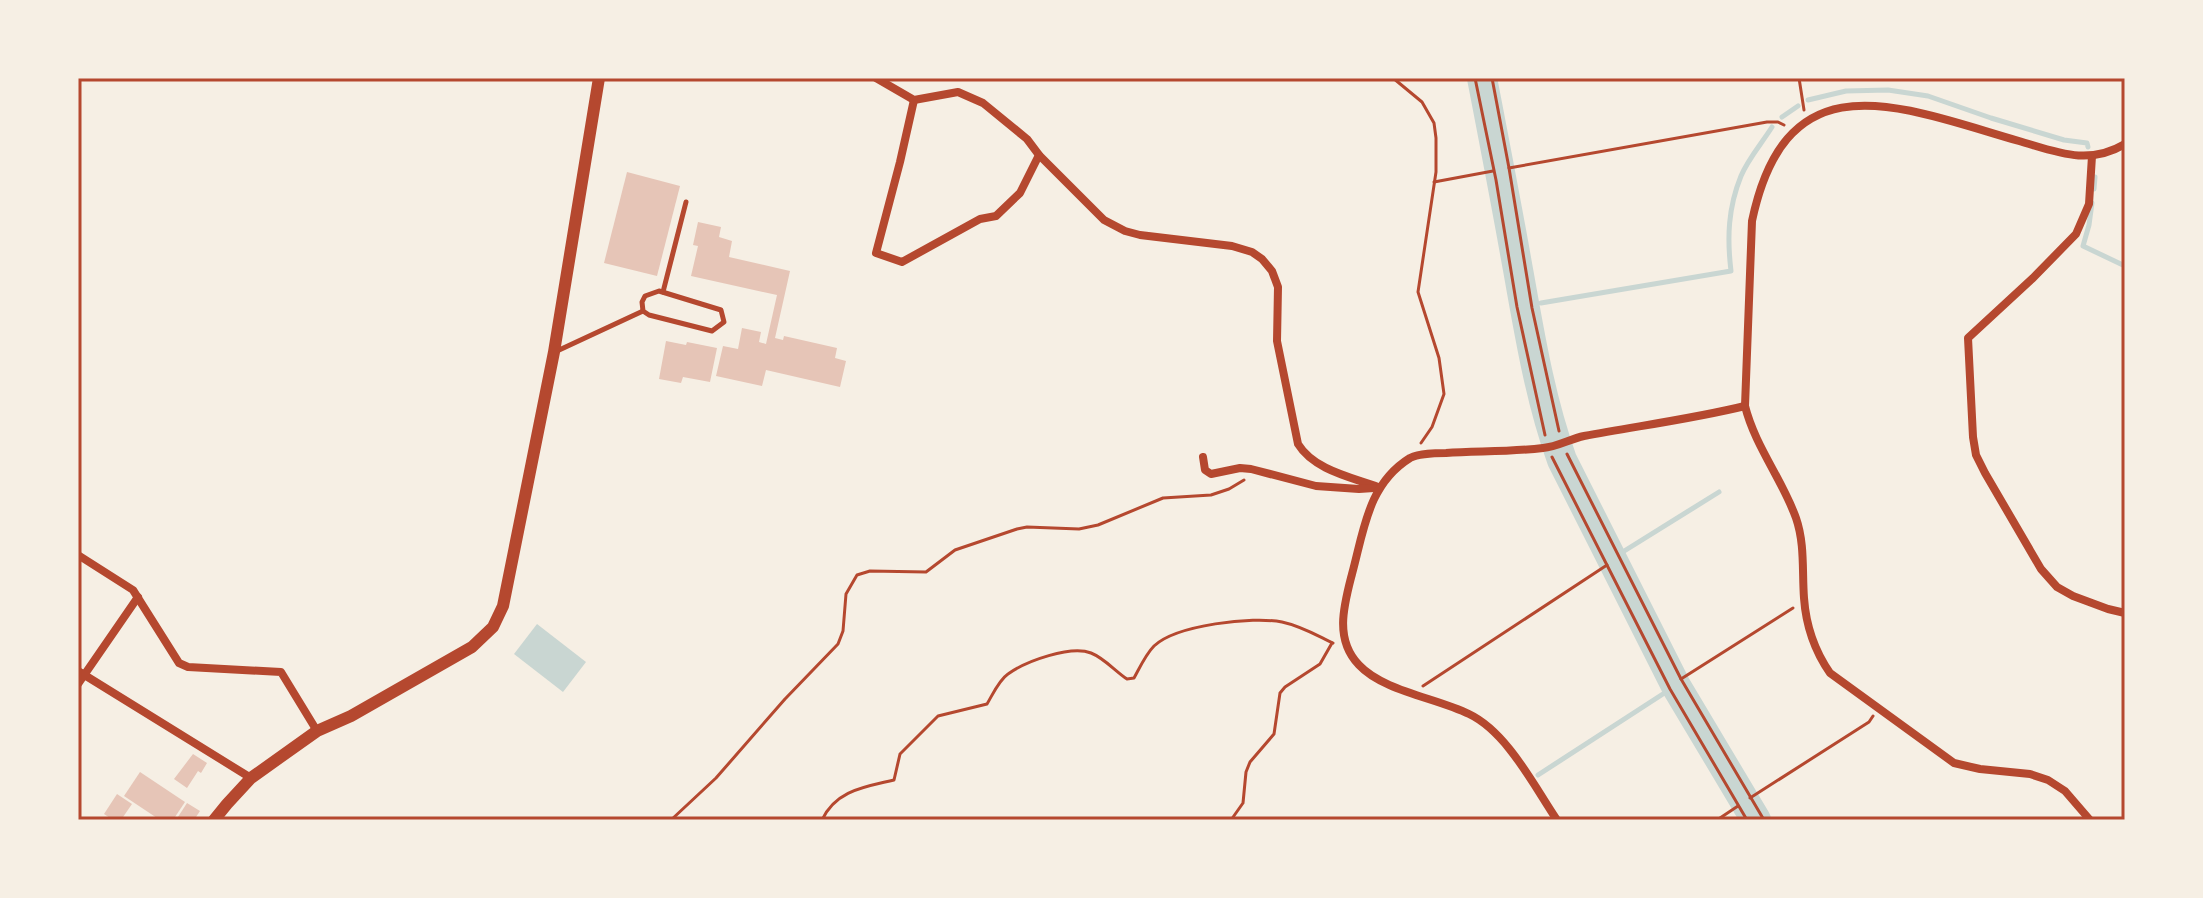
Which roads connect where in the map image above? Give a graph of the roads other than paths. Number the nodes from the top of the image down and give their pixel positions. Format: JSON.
{"nodes":[{"id":1,"x":599,"y":78,"type":"edge"},
{"id":2,"x":876,"y":78,"type":"edge"},
{"id":3,"x":914,"y":100,"type":"junction"},
{"id":4,"x":2125,"y":144,"type":"edge"},
{"id":5,"x":1039,"y":155,"type":"junction"},
{"id":6,"x":2092,"y":156,"type":"junction"},
{"id":7,"x":686,"y":202,"type":"dead end"},
{"id":8,"x":663,"y":292,"type":"junction"},
{"id":9,"x":643,"y":311,"type":"junction"},
{"id":10,"x":554,"y":352,"type":"junction"},
{"id":11,"x":1745,"y":406,"type":"junction"},
{"id":12,"x":1203,"y":457,"type":"dead end"},
{"id":13,"x":1378,"y":487,"type":"junction"},
{"id":14,"x":78,"y":555,"type":"edge"},
{"id":15,"x":138,"y":597,"type":"junction"},
{"id":16,"x":2125,"y":613,"type":"edge"},
{"id":17,"x":82,"y":673,"type":"edge"},
{"id":18,"x":78,"y":684,"type":"edge"},
{"id":19,"x":317,"y":731,"type":"junction"},
{"id":20,"x":251,"y":778,"type":"junction"},
{"id":21,"x":214,"y":820,"type":"edge"},
{"id":22,"x":1557,"y":820,"type":"edge"},
{"id":23,"x":2090,"y":820,"type":"edge"}],
"edges":[{"from":1,"to":10,"type":"street"},
{"from":2,"to":3,"type":"street"},
{"from":3,"to":5,"type":"street"},
{"from":3,"to":5,"type":"street"},
{"from":4,"to":6,"type":"street"},
{"from":5,"to":13,"type":"street"},
{"from":6,"to":11,"type":"street"},
{"from":6,"to":16,"type":"street"},
{"from":7,"to":8,"type":"lane"},
{"from":8,"to":9,"type":"lane"},
{"from":8,"to":9,"type":"lane"},
{"from":9,"to":10,"type":"lane"},
{"from":10,"to":19,"type":"street"},
{"from":11,"to":13,"type":"street"},
{"from":11,"to":23,"type":"street"},
{"from":12,"to":13,"type":"street"},
{"from":13,"to":22,"type":"street"},
{"from":14,"to":15,"type":"street"},
{"from":15,"to":17,"type":"street"},
{"from":15,"to":19,"type":"street"},
{"from":17,"to":18,"type":"street"},
{"from":17,"to":20,"type":"street"},
{"from":19,"to":20,"type":"street"},
{"from":20,"to":21,"type":"street"}]}
